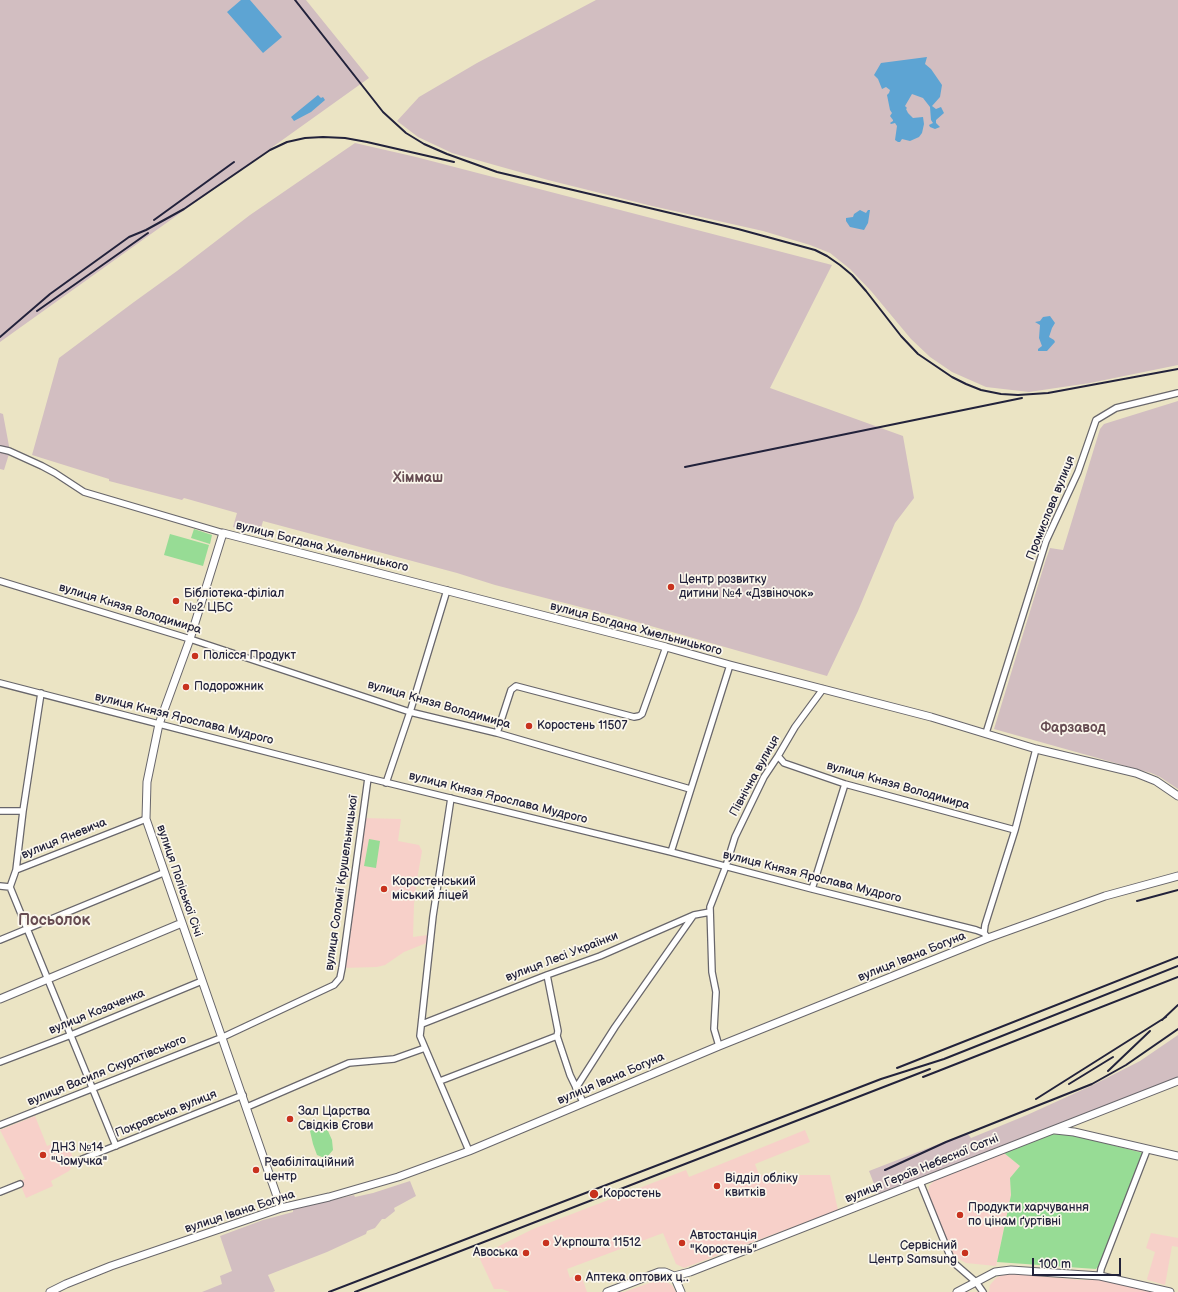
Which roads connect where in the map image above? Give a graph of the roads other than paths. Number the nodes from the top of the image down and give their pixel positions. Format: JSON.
{"nodes":[{"id":1,"x":1178,"y":393,"type":"edge"},
{"id":2,"x":0,"y":448,"type":"edge"},
{"id":3,"x":223,"y":533,"type":"junction"},
{"id":4,"x":0,"y":581,"type":"edge"},
{"id":5,"x":447,"y":590,"type":"junction"},
{"id":6,"x":190,"y":639,"type":"junction"},
{"id":7,"x":666,"y":647,"type":"junction"},
{"id":8,"x":730,"y":665,"type":"junction"},
{"id":9,"x":0,"y":683,"type":"edge"},
{"id":10,"x":823,"y":689,"type":"junction"},
{"id":11,"x":41,"y":693,"type":"junction"},
{"id":12,"x":410,"y":712,"type":"junction"},
{"id":13,"x":159,"y":724,"type":"junction"},
{"id":14,"x":497,"y":733,"type":"junction"},
{"id":15,"x":986,"y":733,"type":"junction"},
{"id":16,"x":1036,"y":749,"type":"junction"},
{"id":17,"x":778,"y":756,"type":"junction"},
{"id":18,"x":368,"y":778,"type":"junction"},
{"id":19,"x":386,"y":783,"type":"junction"},
{"id":20,"x":845,"y":784,"type":"junction"},
{"id":21,"x":690,"y":789,"type":"junction"},
{"id":22,"x":1178,"y":796,"type":"edge"},
{"id":23,"x":451,"y":798,"type":"junction"},
{"id":24,"x":22,"y":810,"type":"junction"},
{"id":25,"x":0,"y":811,"type":"edge"},
{"id":26,"x":146,"y":819,"type":"junction"},
{"id":27,"x":1015,"y":830,"type":"junction"},
{"id":28,"x":671,"y":852,"type":"junction"},
{"id":29,"x":726,"y":866,"type":"junction"},
{"id":30,"x":16,"y":870,"type":"junction"},
{"id":31,"x":164,"y":873,"type":"junction"},
{"id":32,"x":1178,"y":876,"type":"edge"},
{"id":33,"x":0,"y":886,"type":"edge"},
{"id":34,"x":10,"y":887,"type":"junction"},
{"id":35,"x":812,"y":889,"type":"junction"},
{"id":36,"x":710,"y":912,"type":"junction"},
{"id":37,"x":694,"y":915,"type":"junction"},
{"id":38,"x":182,"y":923,"type":"junction"},
{"id":39,"x":27,"y":929,"type":"junction"},
{"id":40,"x":986,"y":936,"type":"junction"},
{"id":41,"x":0,"y":940,"type":"edge"},
{"id":42,"x":547,"y":975,"type":"junction"},
{"id":43,"x":48,"y":980,"type":"junction"},
{"id":44,"x":202,"y":981,"type":"junction"},
{"id":45,"x":0,"y":1000,"type":"edge"},
{"id":46,"x":422,"y":1024,"type":"junction"},
{"id":47,"x":70,"y":1035,"type":"junction"},
{"id":48,"x":557,"y":1036,"type":"junction"},
{"id":49,"x":223,"y":1037,"type":"junction"},
{"id":50,"x":719,"y":1046,"type":"junction"},
{"id":51,"x":425,"y":1048,"type":"junction"},
{"id":52,"x":0,"y":1062,"type":"edge"},
{"id":53,"x":440,"y":1081,"type":"junction"},
{"id":54,"x":1178,"y":1081,"type":"edge"},
{"id":55,"x":92,"y":1088,"type":"junction"},
{"id":56,"x":576,"y":1088,"type":"junction"},
{"id":57,"x":243,"y":1095,"type":"junction"},
{"id":58,"x":583,"y":1102,"type":"junction"},
{"id":59,"x":247,"y":1107,"type":"junction"},
{"id":60,"x":0,"y":1125,"type":"edge"},
{"id":61,"x":1051,"y":1130,"type":"junction"},
{"id":62,"x":116,"y":1146,"type":"junction"},
{"id":63,"x":1147,"y":1150,"type":"junction"},
{"id":64,"x":469,"y":1151,"type":"junction"},
{"id":65,"x":1178,"y":1156,"type":"edge"},
{"id":66,"x":75,"y":1162,"type":"dead end"},
{"id":67,"x":920,"y":1182,"type":"junction"},
{"id":68,"x":20,"y":1184,"type":"dead end"},
{"id":69,"x":0,"y":1192,"type":"edge"},
{"id":70,"x":281,"y":1208,"type":"junction"},
{"id":71,"x":674,"y":1276,"type":"junction"},
{"id":72,"x":1100,"y":1276,"type":"junction"},
{"id":73,"x":976,"y":1282,"type":"junction"},
{"id":74,"x":50,"y":1292,"type":"edge"},
{"id":75,"x":607,"y":1292,"type":"edge"},
{"id":76,"x":681,"y":1292,"type":"edge"},
{"id":77,"x":957,"y":1292,"type":"edge"},
{"id":78,"x":983,"y":1292,"type":"edge"},
{"id":79,"x":1170,"y":1292,"type":"edge"}],
"edges":[{"from":1,"to":15,"type":"street","name":"Промислова вулиця"},
{"from":2,"to":3,"type":"street","name":"вулиця Богдана Хмельницького"},
{"from":3,"to":5,"type":"street","name":"вулиця Богдана Хмельницького"},
{"from":3,"to":6,"type":"street","name":"вулиця Поліської Січі"},
{"from":4,"to":6,"type":"street","name":"вулиця Князя Володимира"},
{"from":5,"to":7,"type":"street","name":"вулиця Богдана Хмельницького"},
{"from":5,"to":12,"type":"street"},
{"from":6,"to":12,"type":"street","name":"вулиця Князя Володимира"},
{"from":6,"to":13,"type":"street","name":"вулиця Поліської Січі"},
{"from":7,"to":8,"type":"street","name":"вулиця Богдана Хмельницького"},
{"from":7,"to":14,"type":"street"},
{"from":8,"to":10,"type":"street","name":"вулиця Богдана Хмельницького"},
{"from":8,"to":21,"type":"street"},
{"from":9,"to":11,"type":"street","name":"вулиця Князя Ярослава Мудрого"},
{"from":10,"to":15,"type":"street","name":"вулиця Богдана Хмельницького"},
{"from":10,"to":17,"type":"street","name":"Північна вулиця"},
{"from":11,"to":13,"type":"street","name":"вулиця Князя Ярослава Мудрого"},
{"from":11,"to":24,"type":"street"},
{"from":12,"to":14,"type":"street","name":"вулиця Князя Володимира"},
{"from":12,"to":19,"type":"street"},
{"from":13,"to":18,"type":"street","name":"вулиця Князя Ярослава Мудрого"},
{"from":13,"to":26,"type":"street","name":"вулиця Поліської Січі"},
{"from":14,"to":21,"type":"street","name":"вулиця Князя Володимира"},
{"from":15,"to":16,"type":"street","name":"вулиця Богдана Хмельницького"},
{"from":16,"to":22,"type":"street","name":"вулиця Богдана Хмельницького"},
{"from":16,"to":27,"type":"street"},
{"from":17,"to":20,"type":"street","name":"вулиця Князя Володимира"},
{"from":17,"to":29,"type":"street","name":"Північна вулиця"},
{"from":18,"to":19,"type":"street","name":"вулиця Князя Ярослава Мудрого"},
{"from":18,"to":49,"type":"street","name":"вулиця Соломії Крушельницької"},
{"from":19,"to":23,"type":"street","name":"вулиця Князя Ярослава Мудрого"},
{"from":20,"to":27,"type":"street","name":"вулиця Князя Володимира"},
{"from":20,"to":35,"type":"street"},
{"from":21,"to":28,"type":"street"},
{"from":23,"to":28,"type":"street","name":"вулиця Князя Ярослава Мудрого"},
{"from":23,"to":46,"type":"street"},
{"from":24,"to":25,"type":"street"},
{"from":24,"to":30,"type":"street"},
{"from":26,"to":30,"type":"street","name":"вулиця Яневича"},
{"from":26,"to":31,"type":"street","name":"вулиця Поліської Січі"},
{"from":27,"to":40,"type":"street"},
{"from":28,"to":29,"type":"street","name":"вулиця Князя Ярослава Мудрого"},
{"from":29,"to":35,"type":"street","name":"вулиця Князя Ярослава Мудрого"},
{"from":29,"to":36,"type":"street","name":"Північна вулиця"},
{"from":30,"to":34,"type":"street","name":"вулиця Яневича"},
{"from":31,"to":38,"type":"street","name":"вулиця Поліської Січі"},
{"from":31,"to":39,"type":"street"},
{"from":32,"to":40,"type":"street","name":"вулиця Івана Богуна"},
{"from":33,"to":34,"type":"street"},
{"from":34,"to":39,"type":"street"},
{"from":35,"to":40,"type":"street","name":"вулиця Князя Ярослава Мудрого"},
{"from":36,"to":37,"type":"street","name":"вулиця Лесі Українки"},
{"from":36,"to":50,"type":"street","name":"Північна вулиця"},
{"from":37,"to":42,"type":"street","name":"вулиця Лесі Українки"},
{"from":37,"to":56,"type":"street"},
{"from":38,"to":43,"type":"street"},
{"from":38,"to":44,"type":"street","name":"вулиця Поліської Січі"},
{"from":39,"to":41,"type":"street"},
{"from":39,"to":43,"type":"street"},
{"from":40,"to":50,"type":"street","name":"вулиця Івана Богуна"},
{"from":42,"to":46,"type":"street","name":"вулиця Лесі Українки"},
{"from":42,"to":48,"type":"street"},
{"from":43,"to":45,"type":"street"},
{"from":43,"to":47,"type":"street"},
{"from":44,"to":47,"type":"street","name":"вулиця Козаченка"},
{"from":44,"to":49,"type":"street","name":"вулиця Поліської Січі"},
{"from":46,"to":51,"type":"street"},
{"from":47,"to":52,"type":"street","name":"вулиця Козаченка"},
{"from":47,"to":55,"type":"street"},
{"from":48,"to":53,"type":"street"},
{"from":48,"to":56,"type":"street"},
{"from":49,"to":55,"type":"street","name":"вулиця Василя Скуратівського"},
{"from":49,"to":57,"type":"street","name":"вулиця Поліської Січі"},
{"from":50,"to":58,"type":"street","name":"вулиця Івана Богуна"},
{"from":51,"to":53,"type":"street"},
{"from":51,"to":59,"type":"street"},
{"from":53,"to":64,"type":"street"},
{"from":54,"to":61,"type":"street","name":"вулиця Героїв Небесної Сотні"},
{"from":55,"to":60,"type":"street","name":"вулиця Василя Скуратівського"},
{"from":55,"to":62,"type":"street"},
{"from":56,"to":58,"type":"street"},
{"from":57,"to":59,"type":"street","name":"вулиця Поліської Січі"},
{"from":57,"to":62,"type":"street","name":"Покровська вулиця"},
{"from":58,"to":64,"type":"street","name":"вулиця Івана Богуна"},
{"from":59,"to":70,"type":"street","name":"вулиця Поліської Січі"},
{"from":61,"to":63,"type":"street"},
{"from":61,"to":67,"type":"street","name":"вулиця Героїв Небесної Сотні"},
{"from":62,"to":66,"type":"street","name":"Покровська вулиця"},
{"from":63,"to":65,"type":"street"},
{"from":63,"to":72,"type":"street"},
{"from":64,"to":70,"type":"street","name":"вулиця Івана Богуна"},
{"from":67,"to":71,"type":"street","name":"вулиця Героїв Небесної Сотні"},
{"from":67,"to":73,"type":"street"},
{"from":68,"to":69,"type":"street"},
{"from":70,"to":74,"type":"street","name":"вулиця Івана Богуна"},
{"from":71,"to":75,"type":"street"},
{"from":71,"to":76,"type":"street"},
{"from":72,"to":73,"type":"street"},
{"from":72,"to":79,"type":"street"},
{"from":73,"to":77,"type":"street"},
{"from":73,"to":78,"type":"street"}]}
